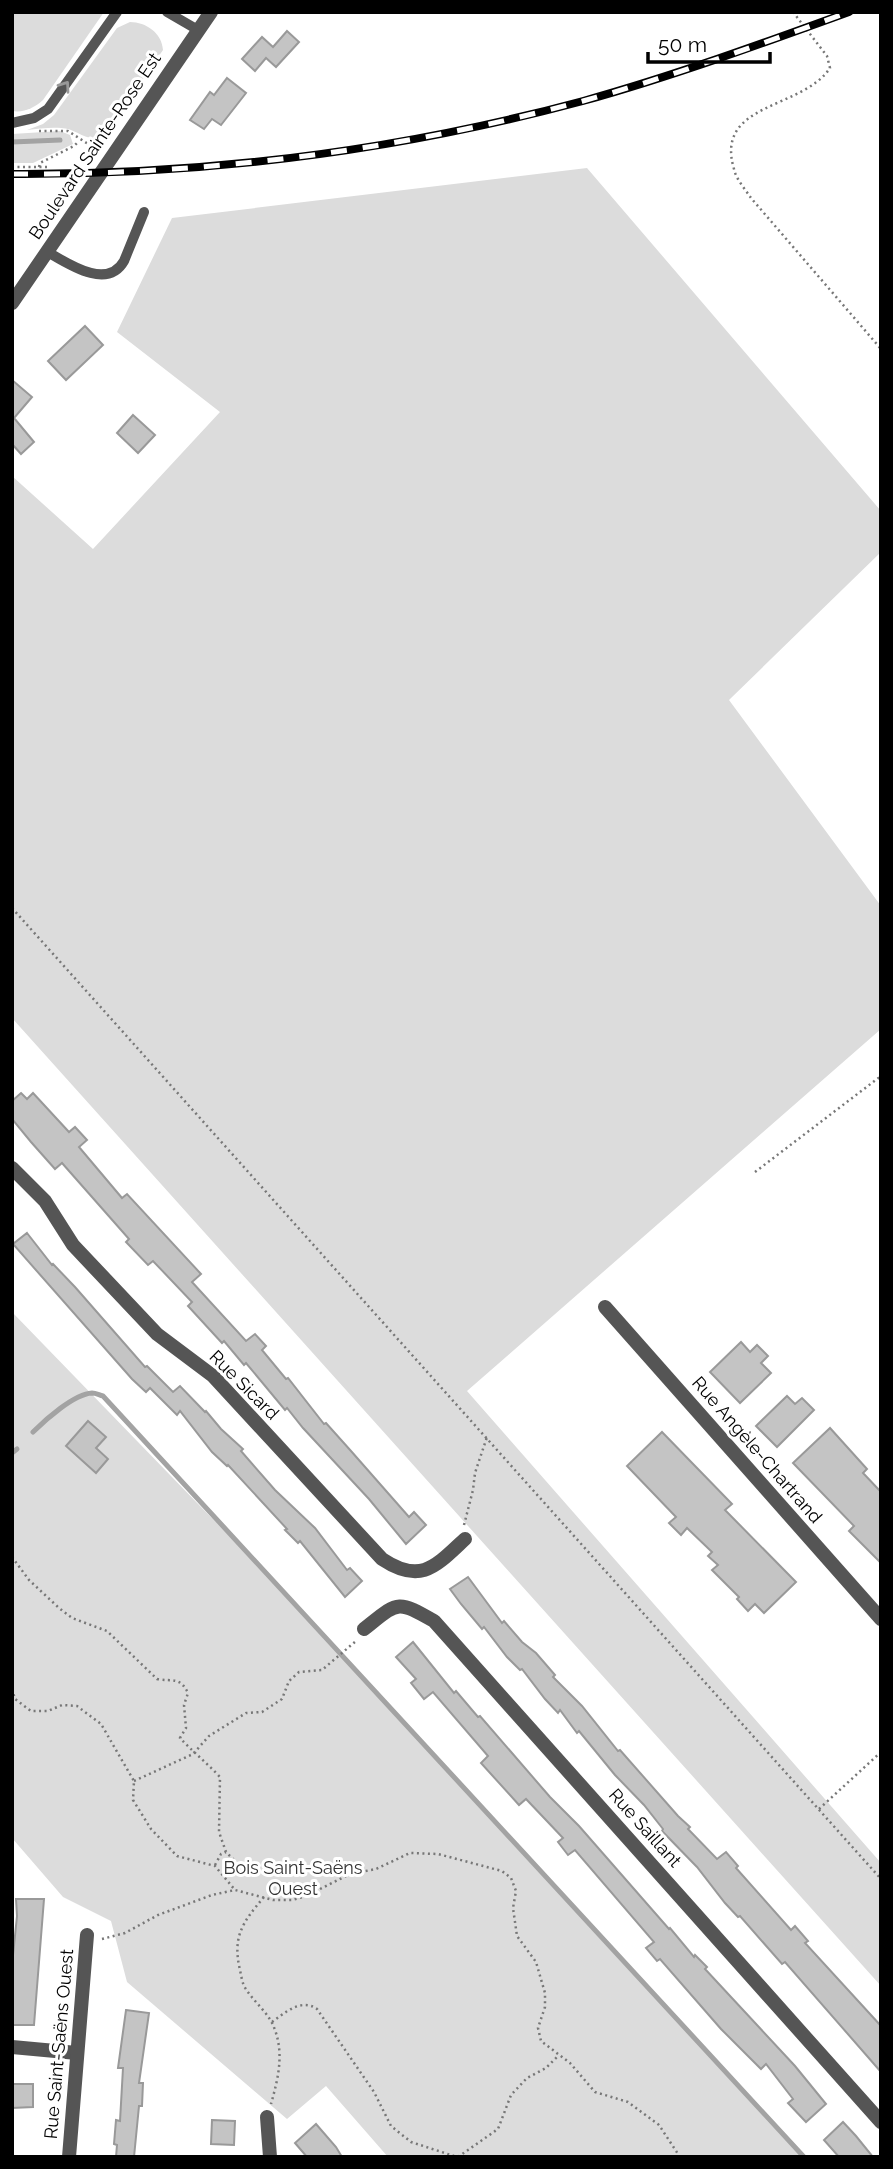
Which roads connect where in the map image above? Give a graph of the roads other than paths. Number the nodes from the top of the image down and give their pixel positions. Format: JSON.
{"nodes":[{"id":1,"x":117,"y":12,"type":"edge"},
{"id":2,"x":167,"y":12,"type":"edge"},
{"id":3,"x":211,"y":12,"type":"edge"},
{"id":4,"x":198,"y":30,"type":"junction"},
{"id":5,"x":12,"y":123,"type":"edge"},
{"id":6,"x":144,"y":212,"type":"dead end"},
{"id":7,"x":47,"y":251,"type":"junction"},
{"id":8,"x":12,"y":303,"type":"edge"},
{"id":9,"x":12,"y":1168,"type":"edge"},
{"id":10,"x":605,"y":1307,"type":"dead end"},
{"id":11,"x":466,"y":1539,"type":"road end"},
{"id":12,"x":881,"y":1619,"type":"edge"},
{"id":13,"x":364,"y":1629,"type":"road end"},
{"id":14,"x":87,"y":1938,"type":"road end"},
{"id":15,"x":12,"y":2047,"type":"edge"},
{"id":16,"x":77,"y":2053,"type":"junction"},
{"id":17,"x":267,"y":2117,"type":"road end"},
{"id":18,"x":881,"y":2122,"type":"edge"},
{"id":19,"x":69,"y":2157,"type":"edge"},
{"id":20,"x":270,"y":2157,"type":"edge"}],
"edges":[{"from":5,"to":1,"type":"lane","one_way":true},
{"from":2,"to":4,"type":"lane"},
{"from":3,"to":4,"type":"street","name":"Boulevard Sainte-Rose Est"},
{"from":4,"to":7,"type":"street","name":"Boulevard Sainte-Rose Est"},
{"from":6,"to":7,"type":"lane"},
{"from":7,"to":8,"type":"street","name":"Boulevard Sainte-Rose Est"},
{"from":9,"to":11,"type":"street","name":"Rue Sicard"},
{"from":10,"to":12,"type":"street","name":"Rue Angèle-Chartrand"},
{"from":13,"to":18,"type":"street","name":"Rue Saillant"},
{"from":14,"to":16,"type":"street","name":"Rue Saint-Saëns Ouest"},
{"from":15,"to":16,"type":"street"},
{"from":16,"to":19,"type":"street","name":"Rue Saint-Saëns Ouest"},
{"from":17,"to":20,"type":"street"}]}
